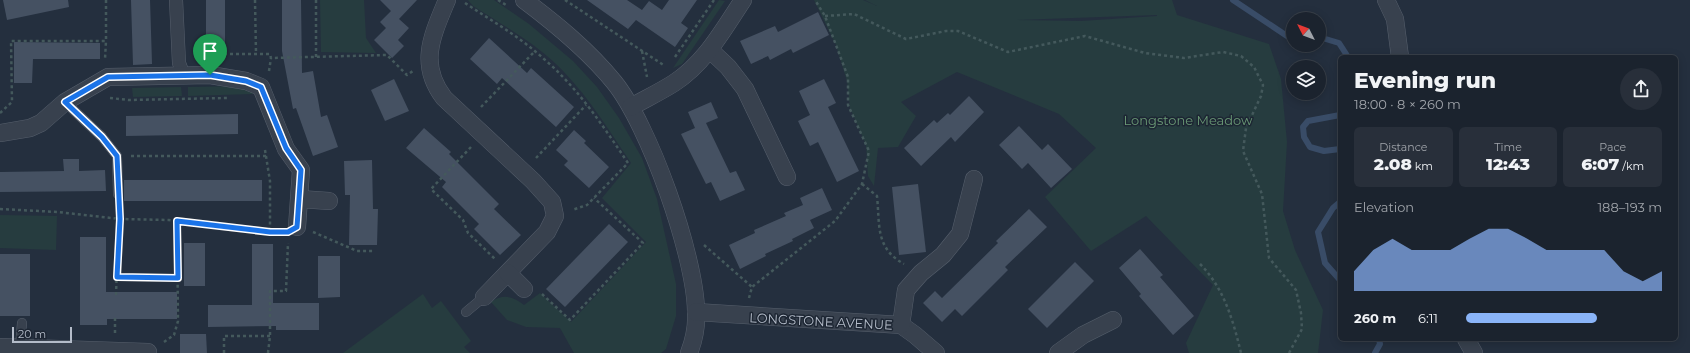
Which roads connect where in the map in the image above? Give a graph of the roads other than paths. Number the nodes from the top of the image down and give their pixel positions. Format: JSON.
{"nodes":[{"id":1,"x":176,"y":0,"type":"edge"},
{"id":2,"x":447,"y":0,"type":"edge"},
{"id":3,"x":743,"y":0,"type":"edge"},
{"id":4,"x":1389,"y":1,"type":"edge"},
{"id":5,"x":518,"y":5,"type":"edge"},
{"id":6,"x":710,"y":50,"type":"junction"},
{"id":7,"x":1400,"y":55,"type":"edge"},
{"id":8,"x":184,"y":76,"type":"junction"},
{"id":9,"x":65,"y":102,"type":"junction"},
{"id":10,"x":630,"y":107,"type":"junction"},
{"id":11,"x":0,"y":133,"type":"edge"},
{"id":12,"x":787,"y":177,"type":"dead end"},
{"id":13,"x":974,"y":179,"type":"dead end"},
{"id":14,"x":118,"y":194,"type":"road end"},
{"id":15,"x":300,"y":199,"type":"junction"},
{"id":16,"x":329,"y":201,"type":"dead end"},
{"id":17,"x":293,"y":230,"type":"road end"},
{"id":18,"x":508,"y":273,"type":"junction"},
{"id":19,"x":524,"y":290,"type":"road end"},
{"id":20,"x":484,"y":297,"type":"joint"},
{"id":21,"x":466,"y":312,"type":"dead end"},
{"id":22,"x":696,"y":312,"type":"junction"},
{"id":23,"x":1113,"y":320,"type":"dead end"},
{"id":24,"x":22,"y":323,"type":"dead end"},
{"id":25,"x":901,"y":325,"type":"junction"},
{"id":26,"x":1467,"y":341,"type":"edge"},
{"id":27,"x":0,"y":346,"type":"edge"},
{"id":28,"x":20,"y":347,"type":"junction"},
{"id":29,"x":98,"y":352,"type":"edge"},
{"id":30,"x":148,"y":352,"type":"edge"},
{"id":31,"x":689,"y":353,"type":"edge"},
{"id":32,"x":936,"y":353,"type":"edge"},
{"id":33,"x":1058,"y":353,"type":"edge"},
{"id":34,"x":1474,"y":353,"type":"edge"}],
"edges":[{"from":1,"to":8,"type":"street"},
{"from":2,"to":18,"type":"street"},
{"from":3,"to":6,"type":"street"},
{"from":4,"to":7,"type":"street"},
{"from":5,"to":10,"type":"street"},
{"from":6,"to":10,"type":"street"},
{"from":6,"to":12,"type":"street"},
{"from":8,"to":9,"type":"street"},
{"from":8,"to":15,"type":"street"},
{"from":9,"to":11,"type":"street"},
{"from":9,"to":14,"type":"lane"},
{"from":10,"to":22,"type":"street"},
{"from":13,"to":25,"type":"street"},
{"from":15,"to":16,"type":"street"},
{"from":15,"to":17,"type":"street"},
{"from":18,"to":19,"type":"street"},
{"from":18,"to":20,"type":"street"},
{"from":20,"to":21,"type":"lane"},
{"from":22,"to":25,"type":"street","name":"LONGSTONE AVENUE"},
{"from":22,"to":31,"type":"street"},
{"from":23,"to":33,"type":"street"},
{"from":24,"to":28,"type":"lane"},
{"from":25,"to":32,"type":"street","name":"LONGSTONE AVENUE"},
{"from":26,"to":34,"type":"street"},
{"from":27,"to":28,"type":"street"},
{"from":28,"to":29,"type":"street"},
{"from":29,"to":30,"type":"street"}]}
